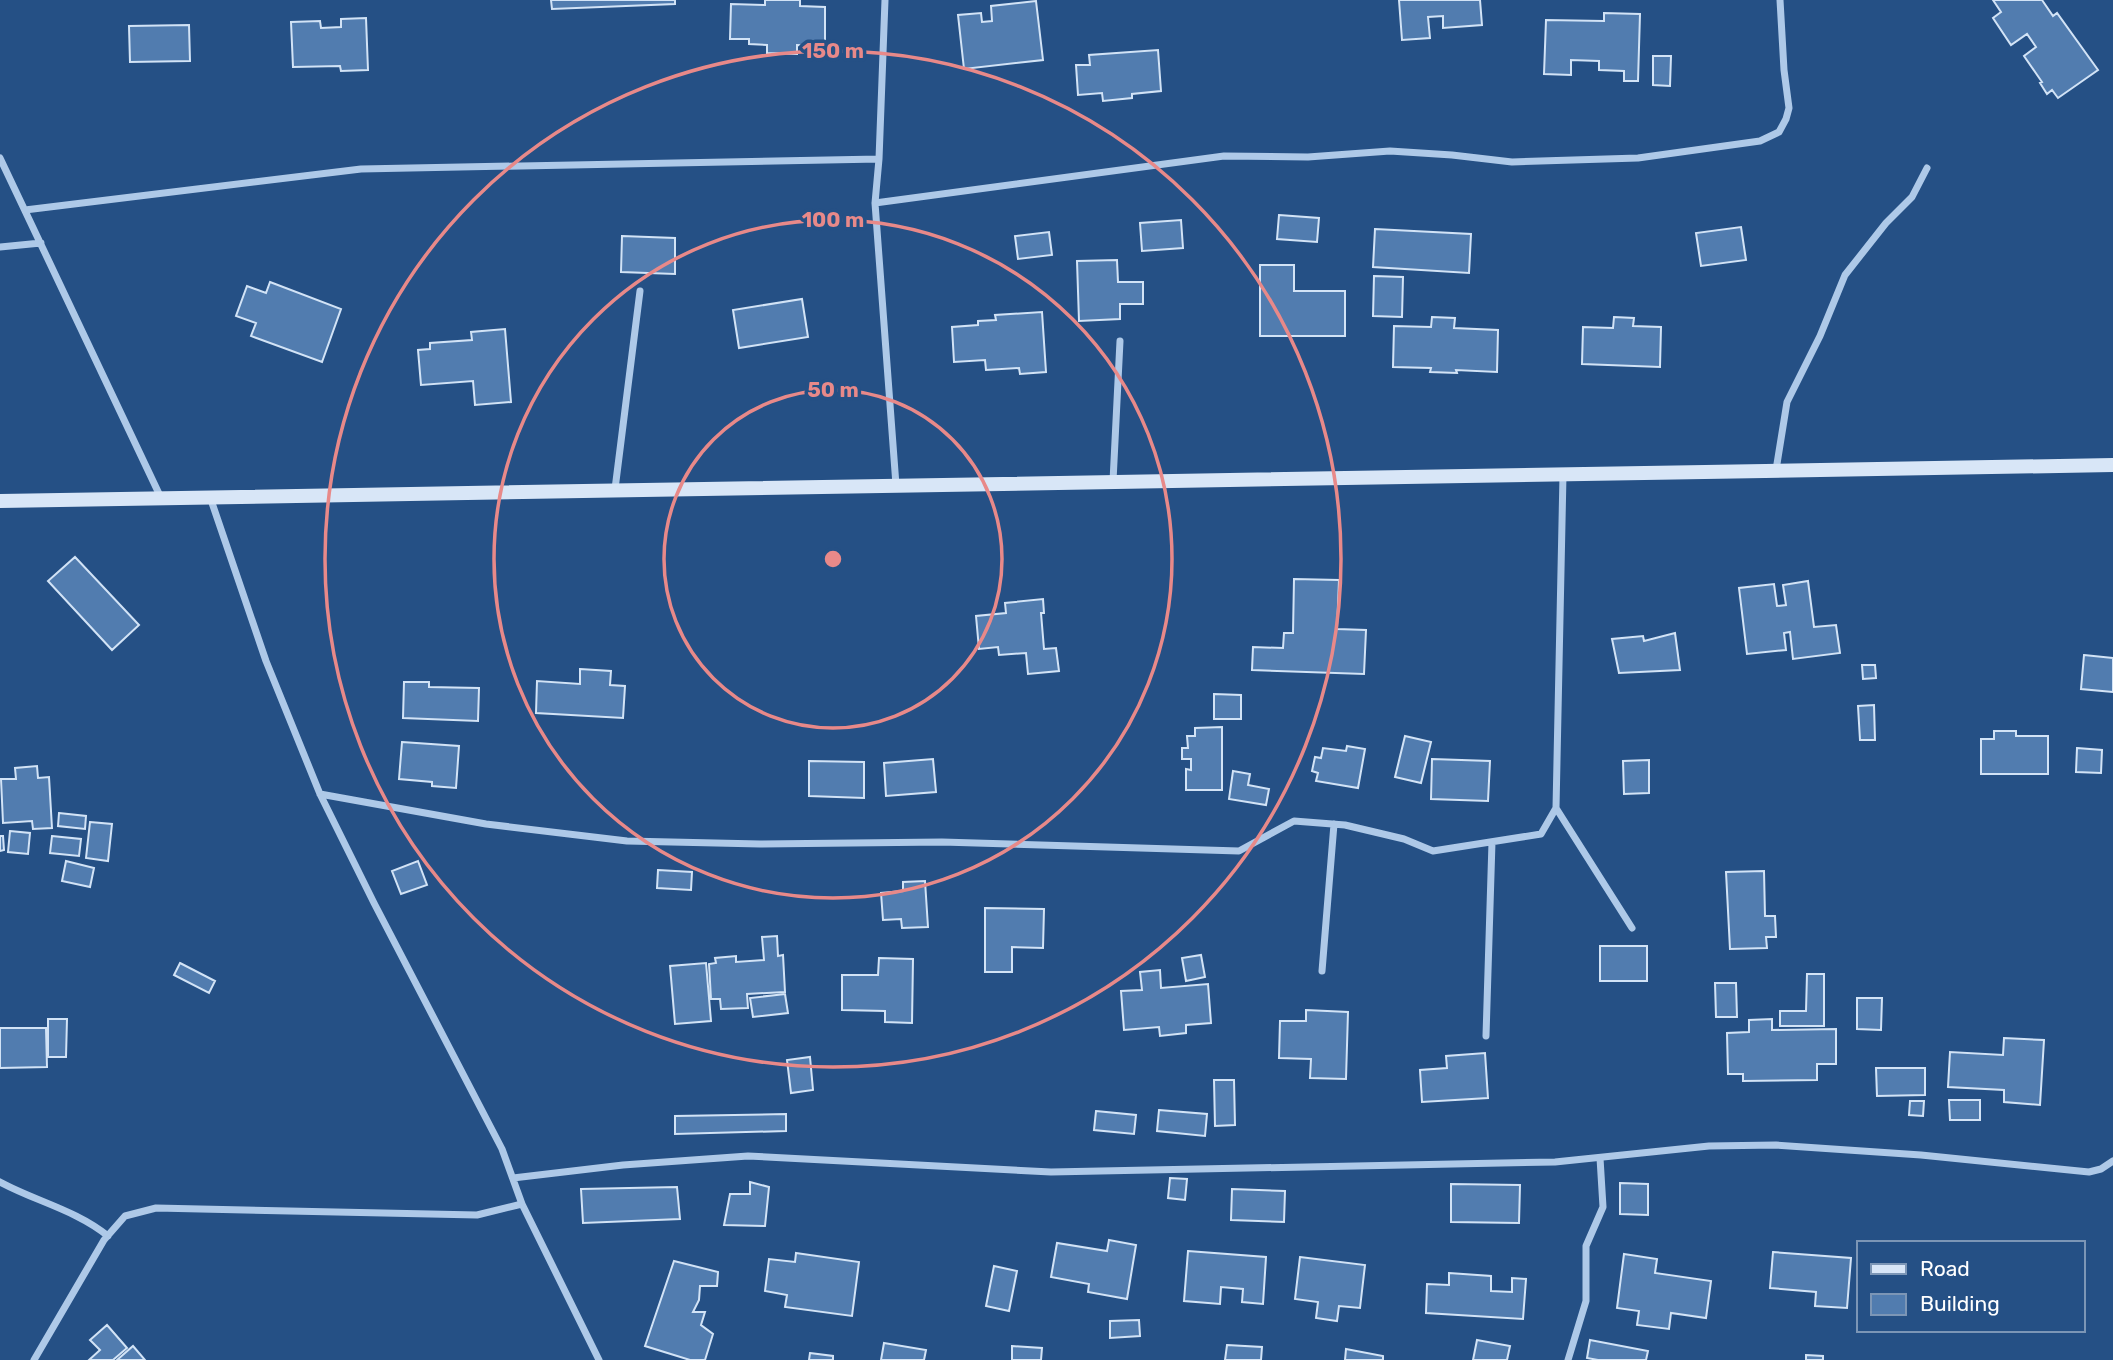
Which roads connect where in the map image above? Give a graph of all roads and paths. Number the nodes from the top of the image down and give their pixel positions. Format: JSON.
{"nodes":[{"id":1,"x":885,"y":0,"type":"edge"},
{"id":2,"x":1780,"y":0,"type":"edge"},
{"id":3,"x":0,"y":158,"type":"edge"},
{"id":4,"x":879,"y":159,"type":"junction"},
{"id":5,"x":1927,"y":168,"type":"dead end"},
{"id":6,"x":874,"y":203,"type":"junction"},
{"id":7,"x":25,"y":210,"type":"junction"},
{"id":8,"x":41,"y":243,"type":"junction"},
{"id":9,"x":0,"y":247,"type":"edge"},
{"id":10,"x":640,"y":290,"type":"dead end"},
{"id":11,"x":1120,"y":341,"type":"dead end"},
{"id":12,"x":2113,"y":465,"type":"edge"},
{"id":13,"x":1776,"y":471,"type":"junction"},
{"id":14,"x":1563,"y":475,"type":"junction"},
{"id":15,"x":1113,"y":481,"type":"junction"},
{"id":16,"x":896,"y":485,"type":"junction"},
{"id":17,"x":615,"y":489,"type":"junction"},
{"id":18,"x":210,"y":496,"type":"junction"},
{"id":19,"x":162,"y":500,"type":"junction"},
{"id":20,"x":0,"y":502,"type":"edge"},
{"id":21,"x":320,"y":794,"type":"junction"},
{"id":22,"x":1556,"y":808,"type":"junction"},
{"id":23,"x":1334,"y":824,"type":"junction"},
{"id":24,"x":1492,"y":842,"type":"junction"},
{"id":25,"x":1632,"y":928,"type":"dead end"},
{"id":26,"x":1322,"y":971,"type":"dead end"},
{"id":27,"x":1486,"y":1035,"type":"dead end"},
{"id":28,"x":1600,"y":1158,"type":"junction"},
{"id":29,"x":2113,"y":1161,"type":"edge"},
{"id":30,"x":513,"y":1178,"type":"junction"},
{"id":31,"x":0,"y":1182,"type":"edge"},
{"id":32,"x":522,"y":1204,"type":"junction"},
{"id":33,"x":108,"y":1236,"type":"junction"},
{"id":34,"x":34,"y":1360,"type":"edge"},
{"id":35,"x":599,"y":1360,"type":"edge"},
{"id":36,"x":1568,"y":1360,"type":"edge"}],
"edges":[{"from":1,"to":4,"type":"street"},
{"from":2,"to":6,"type":"street"},
{"from":3,"to":7,"type":"street"},
{"from":4,"to":6,"type":"street"},
{"from":4,"to":7,"type":"street"},
{"from":5,"to":13,"type":"street"},
{"from":6,"to":16,"type":"street"},
{"from":7,"to":8,"type":"street"},
{"from":8,"to":9,"type":"street"},
{"from":8,"to":19,"type":"street"},
{"from":10,"to":17,"type":"street"},
{"from":11,"to":15,"type":"street"},
{"from":12,"to":13,"type":"street"},
{"from":13,"to":14,"type":"street"},
{"from":14,"to":15,"type":"street"},
{"from":14,"to":22,"type":"street"},
{"from":15,"to":16,"type":"street"},
{"from":16,"to":17,"type":"street"},
{"from":17,"to":18,"type":"street"},
{"from":18,"to":19,"type":"street"},
{"from":18,"to":21,"type":"street"},
{"from":19,"to":20,"type":"street"},
{"from":21,"to":23,"type":"street"},
{"from":21,"to":30,"type":"street"},
{"from":22,"to":24,"type":"street"},
{"from":22,"to":25,"type":"street"},
{"from":23,"to":24,"type":"street"},
{"from":23,"to":26,"type":"street"},
{"from":24,"to":27,"type":"street"},
{"from":28,"to":29,"type":"street"},
{"from":28,"to":30,"type":"street"},
{"from":28,"to":36,"type":"street"},
{"from":30,"to":32,"type":"street"},
{"from":31,"to":33,"type":"street"},
{"from":32,"to":33,"type":"street"},
{"from":32,"to":35,"type":"street"},
{"from":33,"to":34,"type":"street"}]}
